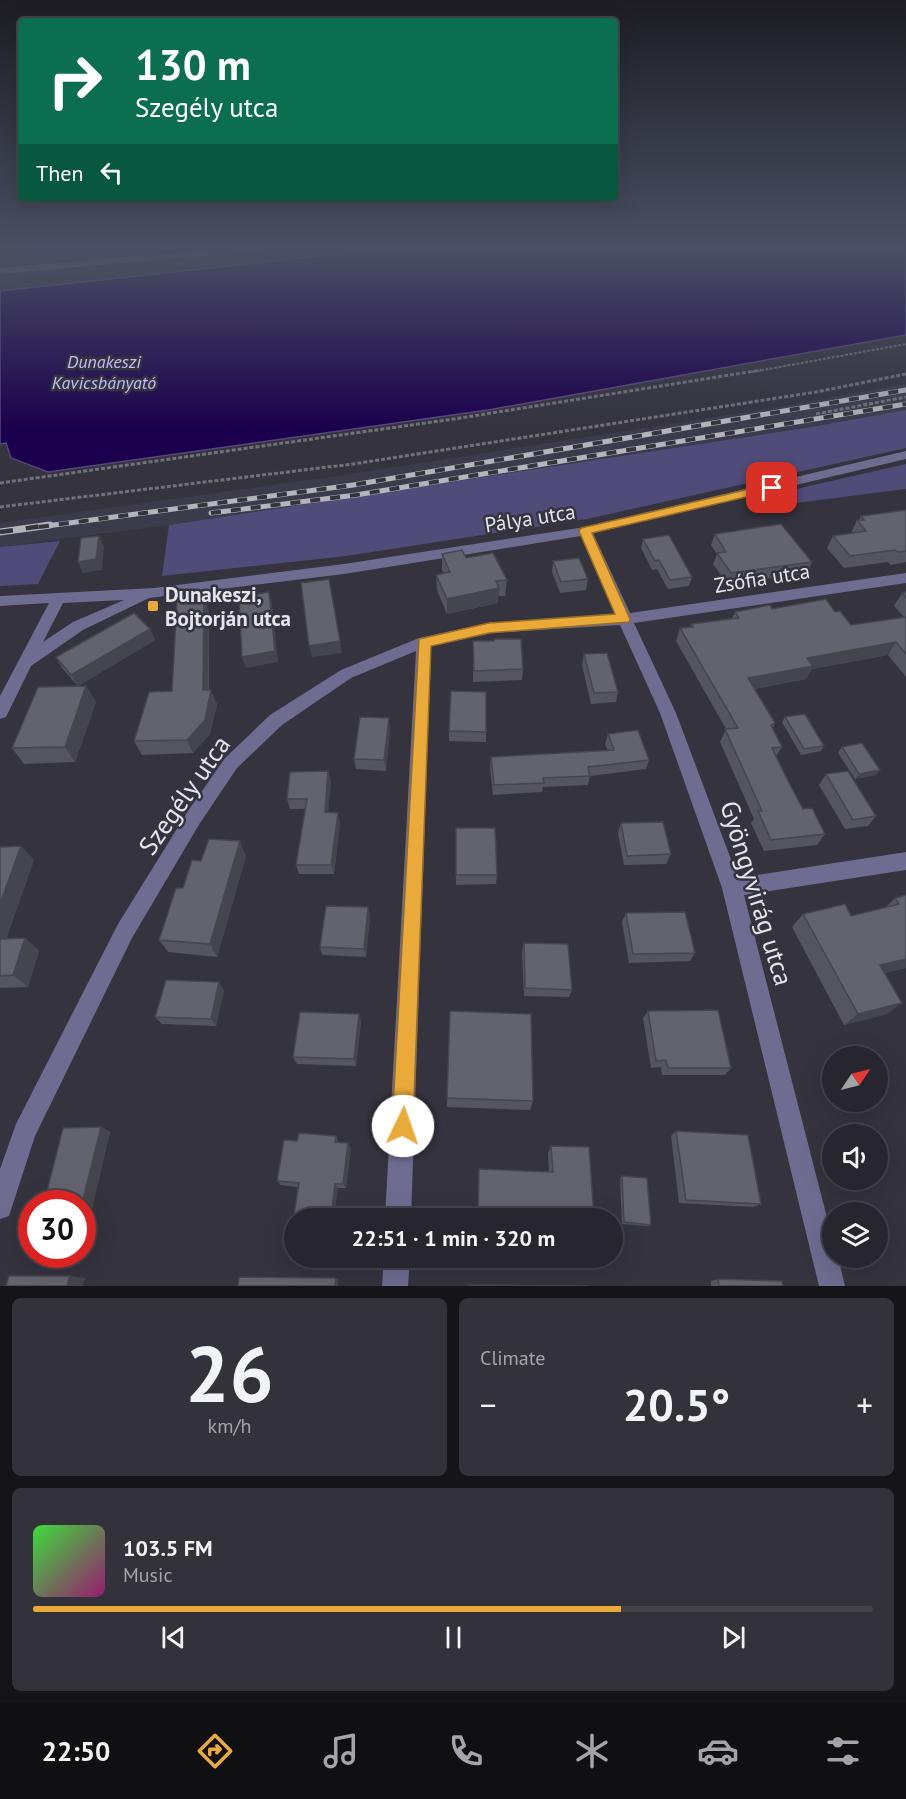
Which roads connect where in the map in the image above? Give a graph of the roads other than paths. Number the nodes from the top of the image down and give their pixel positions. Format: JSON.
{"nodes":[{"id":1,"x":906,"y":455,"type":"edge"},
{"id":2,"x":585,"y":531,"type":"junction"},
{"id":3,"x":906,"y":578,"type":"edge"},
{"id":4,"x":154,"y":593,"type":"junction"},
{"id":5,"x":59,"y":597,"type":"junction"},
{"id":6,"x":0,"y":601,"type":"edge"},
{"id":7,"x":624,"y":619,"type":"junction"},
{"id":8,"x":42,"y":628,"type":"junction"},
{"id":9,"x":67,"y":634,"type":"junction"},
{"id":10,"x":424,"y":642,"type":"junction"},
{"id":11,"x":26,"y":662,"type":"junction"},
{"id":12,"x":0,"y":712,"type":"edge"},
{"id":13,"x":906,"y":861,"type":"edge"},
{"id":14,"x":732,"y":888,"type":"junction"},
{"id":15,"x":0,"y":1207,"type":"edge"},
{"id":16,"x":399,"y":1208,"type":"edge"},
{"id":17,"x":396,"y":1268,"type":"edge"},
{"id":18,"x":395,"y":1286,"type":"edge"},
{"id":19,"x":832,"y":1286,"type":"edge"}],
"edges":[{"from":1,"to":2,"type":"street","name":"Pálya utca"},
{"from":2,"to":4,"type":"street","name":"Pálya utca"},
{"from":2,"to":7,"type":"street","name":"Gyöngyvirág utca"},
{"from":3,"to":7,"type":"street","name":"Zsófia utca"},
{"from":4,"to":5,"type":"street","name":"Pálya utca"},
{"from":4,"to":9,"type":"street","name":"Pálya utca"},
{"from":5,"to":6,"type":"street","name":"Pálya utca"},
{"from":5,"to":8,"type":"street"},
{"from":7,"to":10,"type":"street","name":"Szegély utca"},
{"from":7,"to":14,"type":"street","name":"Gyöngyvirág utca"},
{"from":8,"to":9,"type":"street"},
{"from":8,"to":11,"type":"street"},
{"from":9,"to":11,"type":"street","name":"Pálya utca"},
{"from":10,"to":15,"type":"street","name":"Szegély utca"},
{"from":10,"to":16,"type":"street"},
{"from":11,"to":12,"type":"street"},
{"from":13,"to":14,"type":"street"},
{"from":14,"to":19,"type":"street","name":"Gyöngyvirág utca"},
{"from":17,"to":18,"type":"street"}]}
